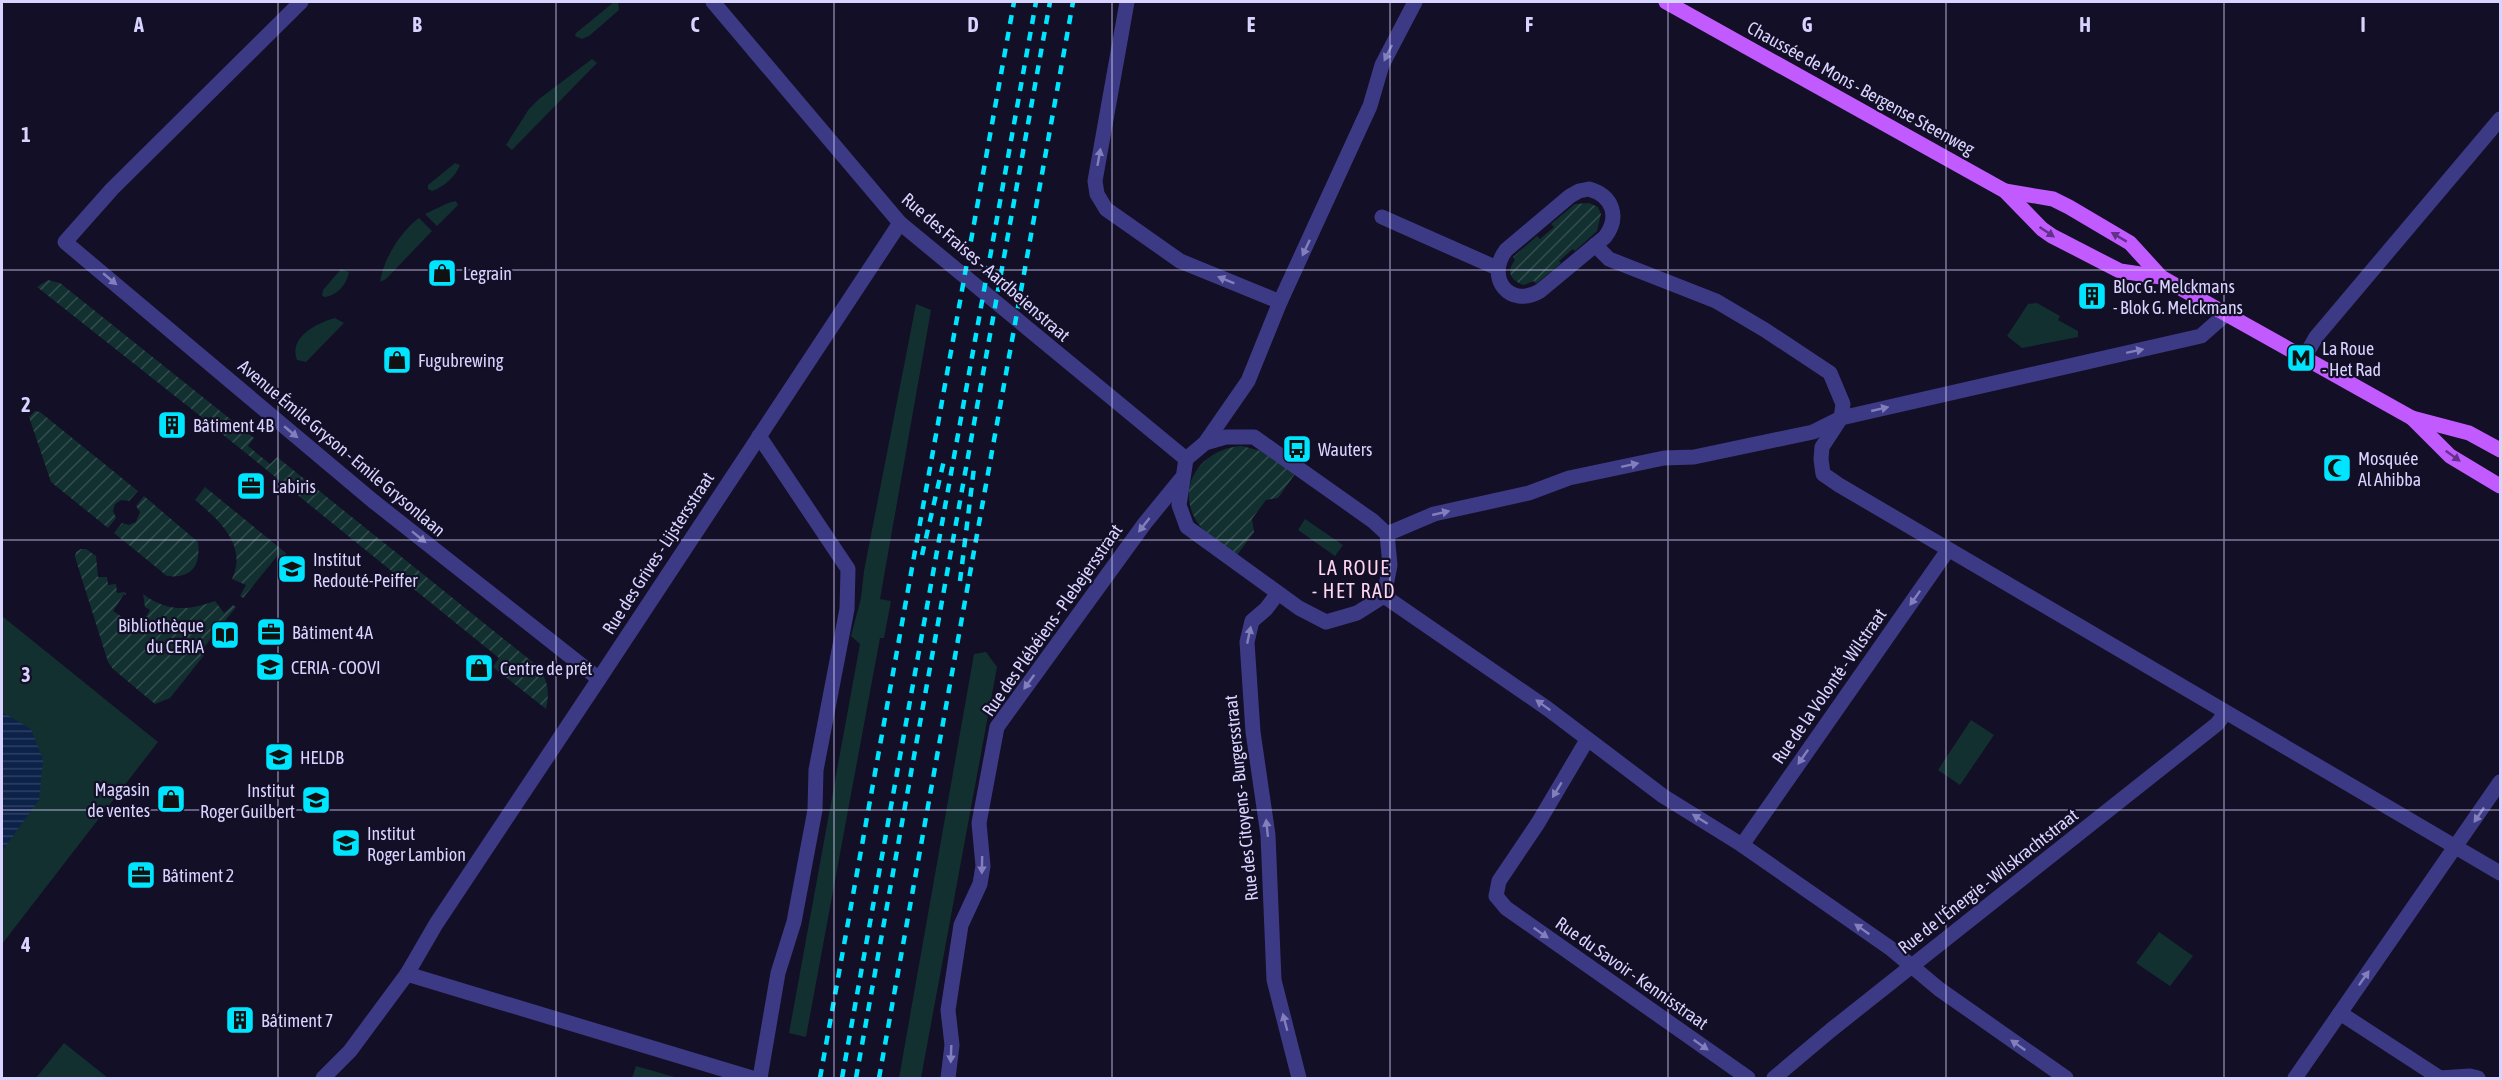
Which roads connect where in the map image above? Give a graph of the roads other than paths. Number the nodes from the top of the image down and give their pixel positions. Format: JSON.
{"nodes":[{"id":1,"x":301,"y":2,"type":"edge"},
{"id":2,"x":713,"y":2,"type":"edge"},
{"id":3,"x":1127,"y":2,"type":"edge"},
{"id":4,"x":1416,"y":2,"type":"edge"},
{"id":5,"x":1666,"y":2,"type":"edge"},
{"id":6,"x":2500,"y":119,"type":"edge"},
{"id":7,"x":2006,"y":191,"type":"junction"},
{"id":8,"x":1382,"y":217,"type":"dead end"},
{"id":9,"x":900,"y":223,"type":"junction"},
{"id":10,"x":1595,"y":245,"type":"junction"},
{"id":11,"x":1497,"y":268,"type":"junction"},
{"id":12,"x":2161,"y":277,"type":"junction"},
{"id":13,"x":1280,"y":302,"type":"junction"},
{"id":14,"x":2226,"y":314,"type":"junction"},
{"id":15,"x":2304,"y":358,"type":"junction"},
{"id":16,"x":1841,"y":418,"type":"junction"},
{"id":17,"x":2412,"y":418,"type":"junction"},
{"id":18,"x":759,"y":436,"type":"junction"},
{"id":19,"x":1205,"y":443,"type":"junction"},
{"id":20,"x":2500,"y":450,"type":"edge"},
{"id":21,"x":1185,"y":459,"type":"junction"},
{"id":22,"x":1181,"y":479,"type":"junction"},
{"id":23,"x":2500,"y":486,"type":"edge"},
{"id":24,"x":1387,"y":534,"type":"junction"},
{"id":25,"x":1948,"y":550,"type":"junction"},
{"id":26,"x":1278,"y":593,"type":"junction"},
{"id":27,"x":1384,"y":596,"type":"junction"},
{"id":28,"x":599,"y":679,"type":"junction"},
{"id":29,"x":2225,"y":713,"type":"junction"},
{"id":30,"x":1587,"y":740,"type":"junction"},
{"id":31,"x":2500,"y":782,"type":"edge"},
{"id":32,"x":1742,"y":845,"type":"junction"},
{"id":33,"x":2457,"y":847,"type":"junction"},
{"id":34,"x":2500,"y":873,"type":"edge"},
{"id":35,"x":1912,"y":967,"type":"junction"},
{"id":36,"x":407,"y":974,"type":"junction"},
{"id":37,"x":2340,"y":1013,"type":"junction"},
{"id":38,"x":323,"y":1078,"type":"edge"},
{"id":39,"x":752,"y":1078,"type":"edge"},
{"id":40,"x":760,"y":1078,"type":"edge"},
{"id":41,"x":948,"y":1078,"type":"edge"},
{"id":42,"x":1299,"y":1078,"type":"edge"},
{"id":43,"x":1748,"y":1078,"type":"edge"},
{"id":44,"x":1774,"y":1078,"type":"edge"},
{"id":45,"x":2066,"y":1078,"type":"edge"},
{"id":46,"x":2295,"y":1078,"type":"edge"},
{"id":47,"x":2440,"y":1078,"type":"edge"},
{"id":48,"x":2478,"y":1078,"type":"edge"}],
"edges":[{"from":1,"to":28,"type":"street","name":"Avenue Émile Gryson - Emile Grysonlaan","one_way":true},
{"from":2,"to":9,"type":"street","name":"Rue des Fraises - Aardbeienstraat"},
{"from":13,"to":3,"type":"street","one_way":true},
{"from":4,"to":13,"type":"street","one_way":true},
{"from":5,"to":7,"type":"main road","name":"Chaussée de Mons - Bergense Steenweg"},
{"from":6,"to":15,"type":"street"},
{"from":12,"to":7,"type":"main road","name":"Chaussée de Mons - Bergense Steenweg","one_way":true},
{"from":7,"to":12,"type":"main road","name":"Chaussée de Mons - Bergense Steenweg","one_way":true},
{"from":8,"to":11,"type":"street"},
{"from":9,"to":18,"type":"street","name":"Rue des Grives - Lijstersstraat"},
{"from":9,"to":21,"type":"street","name":"Rue des Fraises - Aardbeienstraat"},
{"from":10,"to":11,"type":"street"},
{"from":10,"to":11,"type":"street"},
{"from":10,"to":16,"type":"street"},
{"from":12,"to":14,"type":"main road","name":"Chaussée de Mons - Bergense Steenweg"},
{"from":13,"to":19,"type":"street"},
{"from":14,"to":15,"type":"main road","name":"Chaussée de Mons - Bergense Steenweg"},
{"from":16,"to":14,"type":"street","one_way":true},
{"from":15,"to":17,"type":"main road","name":"Chaussée de Mons - Bergense Steenweg"},
{"from":24,"to":16,"type":"street","one_way":true},
{"from":16,"to":25,"type":"street"},
{"from":17,"to":20,"type":"main road","name":"Chaussée de Mons - Bergense Steenweg"},
{"from":17,"to":23,"type":"main road","name":"Chaussée de Mons - Bergense Steenweg","one_way":true},
{"from":18,"to":28,"type":"street","name":"Rue des Grives - Lijstersstraat"},
{"from":18,"to":40,"type":"street"},
{"from":19,"to":21,"type":"street"},
{"from":19,"to":24,"type":"street"},
{"from":21,"to":22,"type":"street"},
{"from":22,"to":26,"type":"street"},
{"from":22,"to":41,"type":"street","name":"Rue des Plébéiens - Plebejersstraat","one_way":true},
{"from":24,"to":27,"type":"street"},
{"from":25,"to":29,"type":"street"},
{"from":25,"to":32,"type":"street","name":"Rue de la Volonté - Wilstraat","one_way":true},
{"from":26,"to":27,"type":"street"},
{"from":42,"to":26,"type":"street","name":"Rue des Citoyens - Burgersstraat","one_way":true},
{"from":30,"to":27,"type":"street","one_way":true},
{"from":28,"to":36,"type":"street","name":"Rue des Grives - Lijstersstraat"},
{"from":29,"to":33,"type":"street"},
{"from":29,"to":35,"type":"street","name":"Rue de l'Énergie - Wilskrachtstraat"},
{"from":32,"to":30,"type":"street","one_way":true},
{"from":30,"to":43,"type":"street","name":"Rue du Savoir - Kennisstraat","one_way":true},
{"from":31,"to":33,"type":"street","one_way":true},
{"from":35,"to":32,"type":"street","one_way":true},
{"from":33,"to":34,"type":"street"},
{"from":37,"to":33,"type":"street","one_way":true},
{"from":35,"to":44,"type":"street","name":"Rue de l'Énergie - Wilskrachtstraat"},
{"from":45,"to":35,"type":"street","one_way":true},
{"from":36,"to":38,"type":"street","name":"Rue des Grives - Lijstersstraat"},
{"from":36,"to":39,"type":"street"},
{"from":37,"to":46,"type":"street"},
{"from":37,"to":47,"type":"street"},
{"from":47,"to":48,"type":"street"}]}
